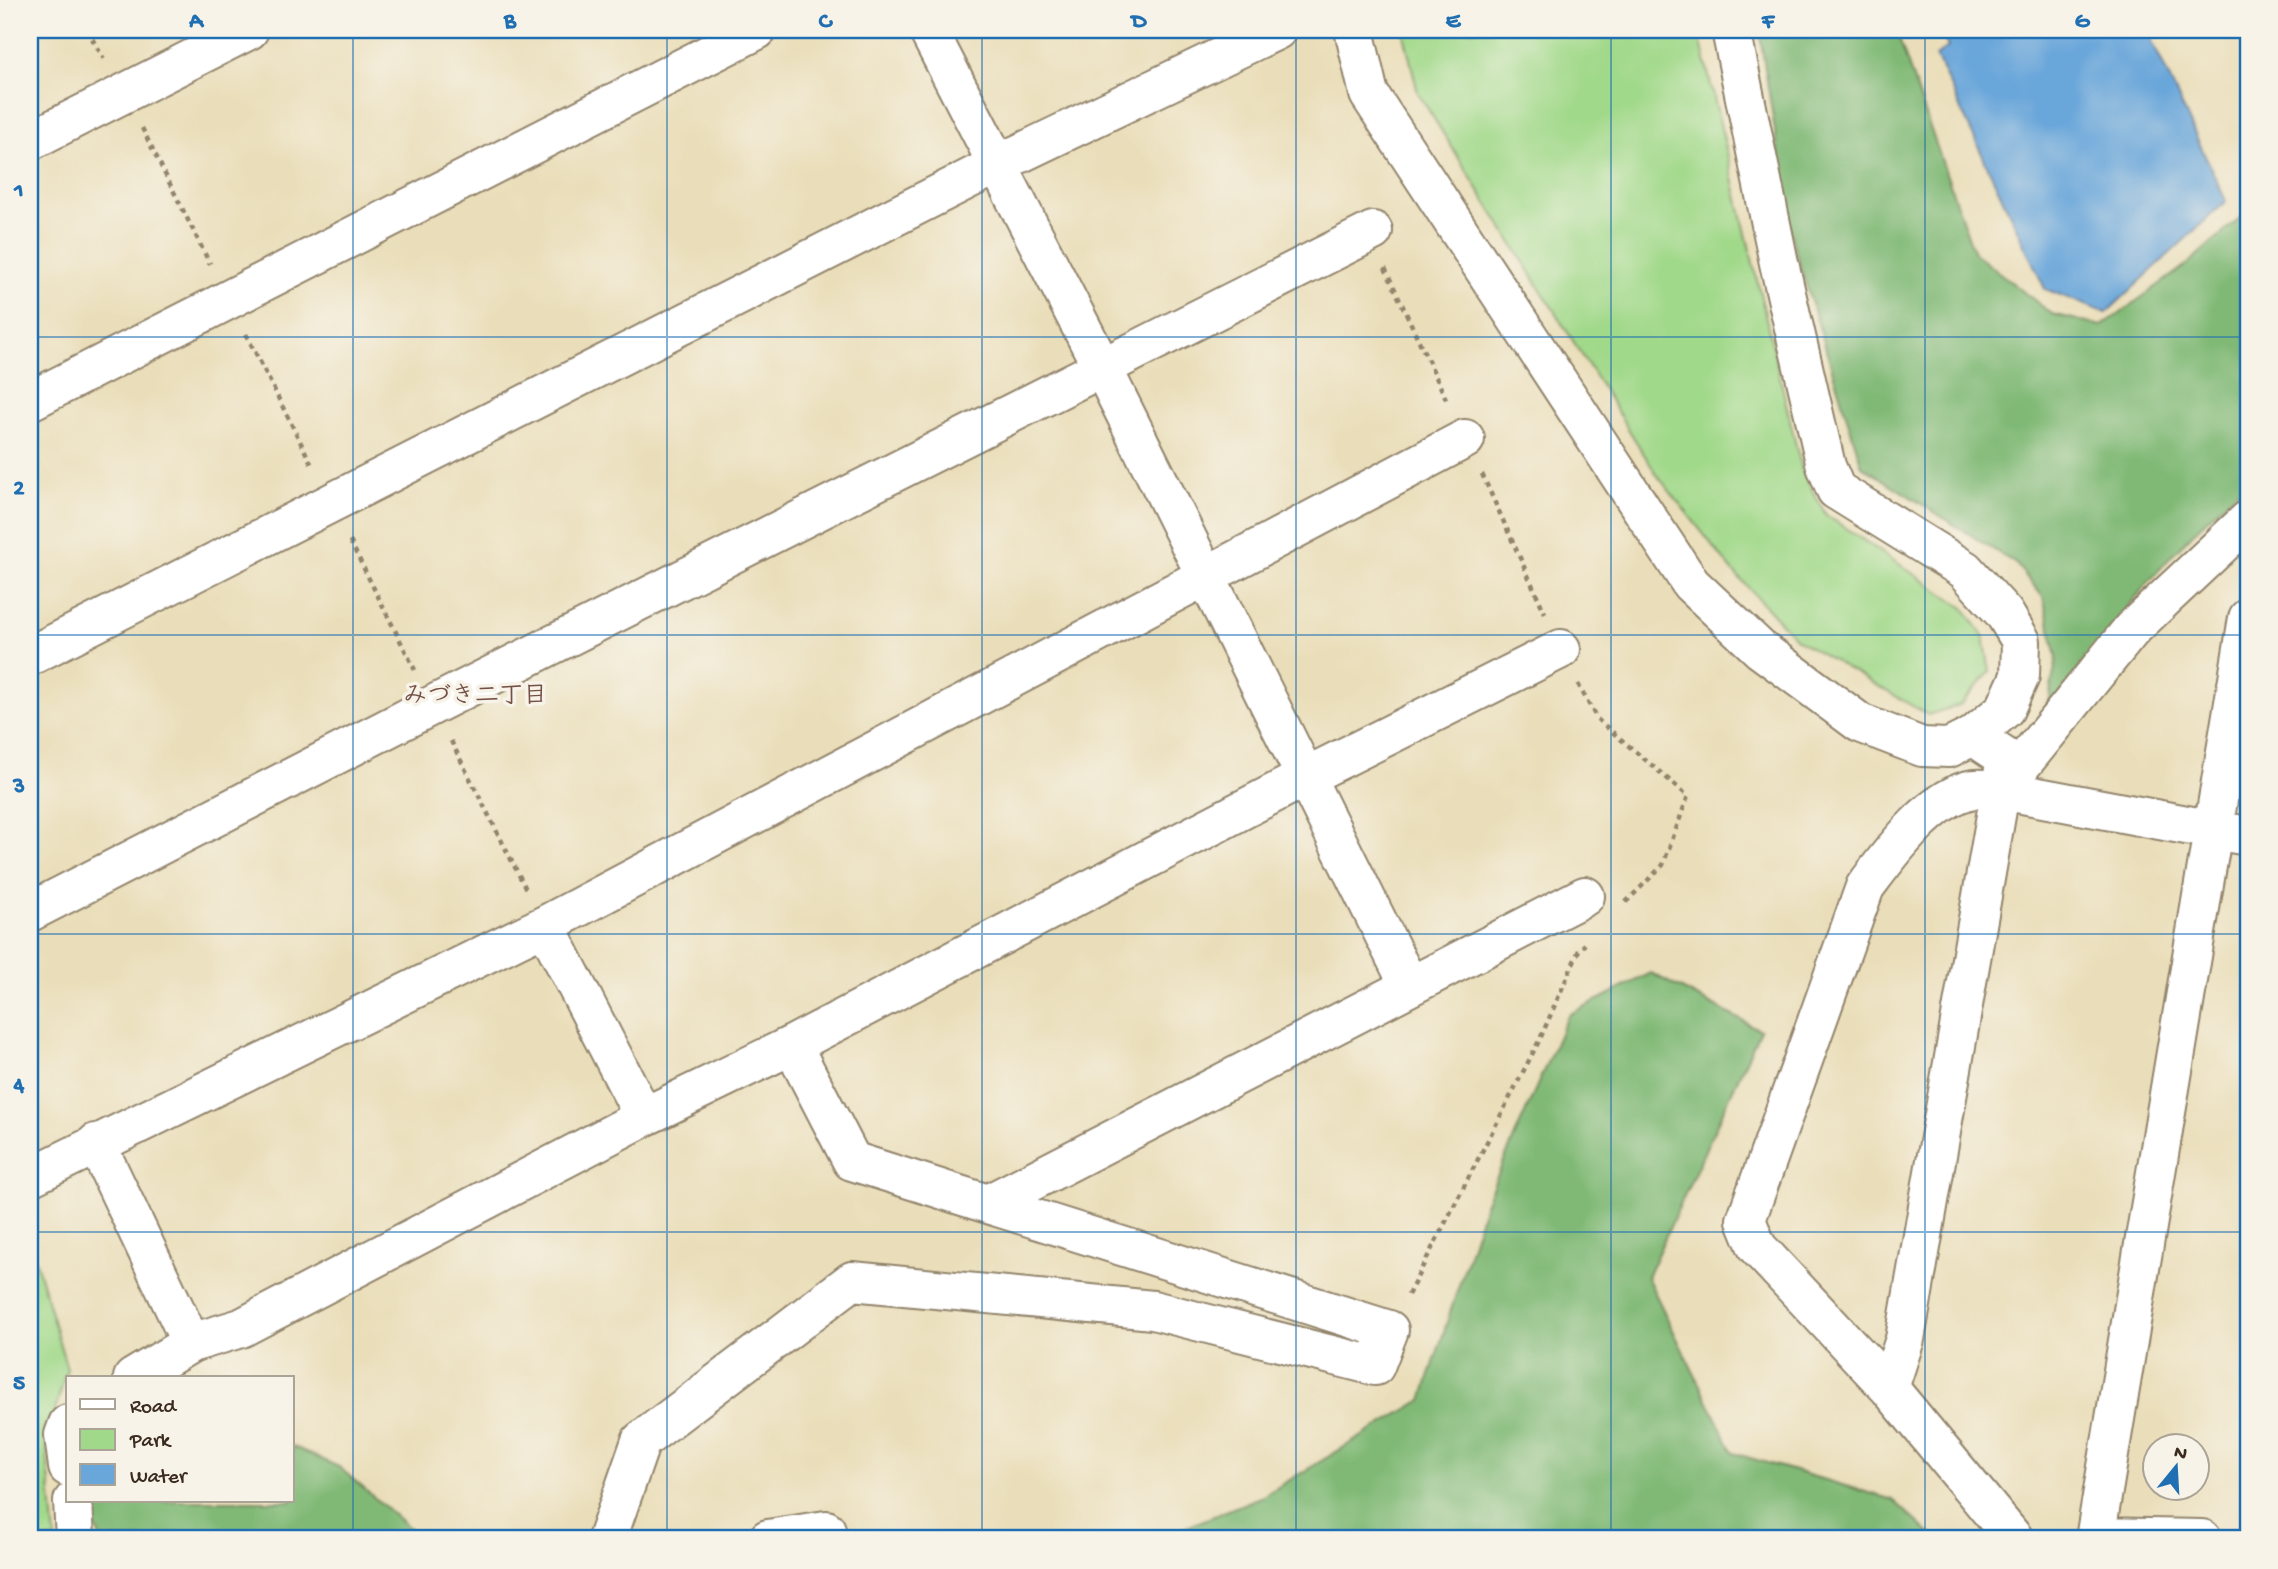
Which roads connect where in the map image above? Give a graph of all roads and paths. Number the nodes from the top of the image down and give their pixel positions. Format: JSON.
{"nodes":[{"id":1,"x":249,"y":30,"type":"edge"},
{"id":2,"x":757,"y":30,"type":"edge"},
{"id":3,"x":928,"y":30,"type":"edge"},
{"id":4,"x":1277,"y":30,"type":"edge"},
{"id":5,"x":1354,"y":30,"type":"edge"},
{"id":6,"x":1731,"y":30,"type":"edge"},
{"id":7,"x":30,"y":141,"type":"edge"},
{"id":8,"x":998,"y":164,"type":"junction"},
{"id":9,"x":1373,"y":231,"type":"joint"},
{"id":10,"x":1103,"y":369,"type":"junction"},
{"id":11,"x":30,"y":401,"type":"edge"},
{"id":12,"x":1465,"y":439,"type":"junction"},
{"id":13,"x":2248,"y":520,"type":"edge"},
{"id":14,"x":1206,"y":575,"type":"junction"},
{"id":15,"x":2248,"y":618,"type":"edge"},
{"id":16,"x":1561,"y":649,"type":"junction"},
{"id":17,"x":30,"y":656,"type":"edge"},
{"id":18,"x":1973,"y":736,"type":"junction"},
{"id":19,"x":1307,"y":776,"type":"junction"},
{"id":20,"x":2001,"y":790,"type":"junction"},
{"id":21,"x":2230,"y":833,"type":"edge"},
{"id":22,"x":1601,"y":904,"type":"joint"},
{"id":23,"x":30,"y":912,"type":"edge"},
{"id":24,"x":545,"y":925,"type":"junction"},
{"id":25,"x":1588,"y":941,"type":"dead end"},
{"id":26,"x":1409,"y":985,"type":"junction"},
{"id":27,"x":792,"y":1045,"type":"junction"},
{"id":28,"x":645,"y":1117,"type":"junction"},
{"id":29,"x":96,"y":1143,"type":"junction"},
{"id":30,"x":30,"y":1177,"type":"edge"},
{"id":31,"x":988,"y":1204,"type":"junction"},
{"id":32,"x":1389,"y":1330,"type":"junction"},
{"id":33,"x":191,"y":1343,"type":"junction"},
{"id":34,"x":136,"y":1376,"type":"edge"},
{"id":35,"x":1889,"y":1388,"type":"junction"},
{"id":36,"x":66,"y":1430,"type":"edge"},
{"id":37,"x":66,"y":1451,"type":"edge"},
{"id":38,"x":72,"y":1502,"type":"edge"},
{"id":39,"x":826,"y":1530,"type":"dead end"},
{"id":40,"x":2095,"y":1538,"type":"edge"},
{"id":41,"x":75,"y":1539,"type":"edge"},
{"id":42,"x":607,"y":1539,"type":"edge"},
{"id":43,"x":768,"y":1539,"type":"edge"},
{"id":44,"x":2014,"y":1539,"type":"edge"},
{"id":45,"x":2202,"y":1539,"type":"edge"}],
"edges":[{"from":1,"to":7,"type":"street"},
{"from":2,"to":11,"type":"street"},
{"from":3,"to":8,"type":"street"},
{"from":4,"to":8,"type":"street"},
{"from":5,"to":18,"type":"street"},
{"from":6,"to":18,"type":"street"},
{"from":8,"to":10,"type":"street"},
{"from":8,"to":17,"type":"street"},
{"from":9,"to":10,"type":"street"},
{"from":9,"to":12,"type":"path"},
{"from":10,"to":14,"type":"street"},
{"from":10,"to":23,"type":"street"},
{"from":12,"to":14,"type":"street"},
{"from":12,"to":16,"type":"path"},
{"from":13,"to":20,"type":"street"},
{"from":14,"to":19,"type":"street"},
{"from":14,"to":24,"type":"street"},
{"from":15,"to":21,"type":"street"},
{"from":16,"to":19,"type":"street"},
{"from":16,"to":22,"type":"path"},
{"from":18,"to":20,"type":"street"},
{"from":19,"to":26,"type":"street"},
{"from":19,"to":27,"type":"street"},
{"from":20,"to":21,"type":"street"},
{"from":20,"to":35,"type":"street"},
{"from":20,"to":35,"type":"street"},
{"from":21,"to":40,"type":"street"},
{"from":22,"to":26,"type":"street"},
{"from":24,"to":28,"type":"street"},
{"from":24,"to":29,"type":"street"},
{"from":25,"to":32,"type":"path"},
{"from":26,"to":31,"type":"street"},
{"from":27,"to":28,"type":"street"},
{"from":27,"to":31,"type":"street"},
{"from":28,"to":33,"type":"street"},
{"from":29,"to":30,"type":"street"},
{"from":29,"to":33,"type":"street"},
{"from":31,"to":32,"type":"street"},
{"from":32,"to":42,"type":"street"},
{"from":33,"to":34,"type":"street"},
{"from":35,"to":44,"type":"street"},
{"from":36,"to":37,"type":"street"},
{"from":38,"to":41,"type":"street"},
{"from":39,"to":43,"type":"street"},
{"from":40,"to":45,"type":"street"}]}
